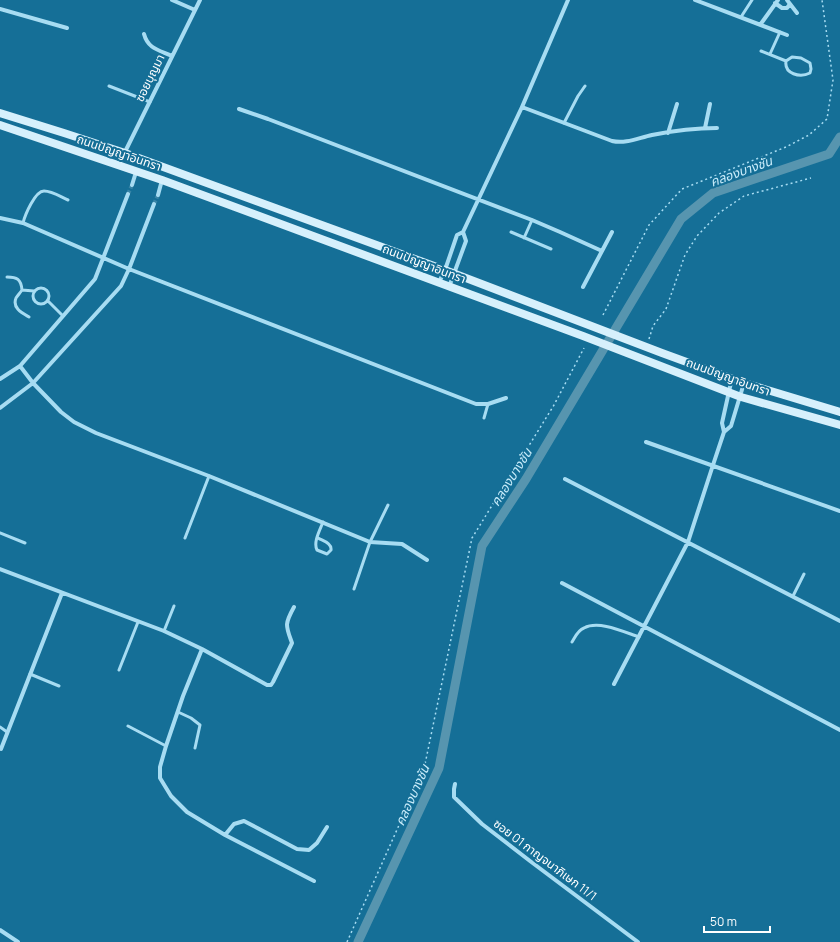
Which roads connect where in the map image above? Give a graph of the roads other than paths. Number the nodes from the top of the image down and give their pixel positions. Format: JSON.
{"nodes":[{"id":1,"x":172,"y":0,"type":"edge"},
{"id":2,"x":200,"y":0,"type":"edge"},
{"id":3,"x":568,"y":0,"type":"edge"},
{"id":4,"x":695,"y":0,"type":"edge"},
{"id":5,"x":752,"y":0,"type":"edge"},
{"id":6,"x":787,"y":0,"type":"edge"},
{"id":7,"x":777,"y":1,"type":"edge"},
{"id":8,"x":790,"y":4,"type":"junction"},
{"id":9,"x":0,"y":8,"type":"edge"},
{"id":10,"x":195,"y":10,"type":"junction"},
{"id":11,"x":797,"y":13,"type":"dead end"},
{"id":12,"x":741,"y":17,"type":"junction"},
{"id":13,"x":760,"y":25,"type":"junction"},
{"id":14,"x":67,"y":28,"type":"dead end"},
{"id":15,"x":780,"y":32,"type":"junction"},
{"id":16,"x":144,"y":34,"type":"dead end"},
{"id":17,"x":787,"y":35,"type":"dead end"},
{"id":18,"x":761,"y":51,"type":"dead end"},
{"id":19,"x":770,"y":54,"type":"junction"},
{"id":20,"x":172,"y":56,"type":"junction"},
{"id":21,"x":786,"y":61,"type":"junction"},
{"id":22,"x":109,"y":86,"type":"dead end"},
{"id":23,"x":585,"y":86,"type":"dead end"},
{"id":24,"x":150,"y":102,"type":"junction"},
{"id":25,"x":677,"y":104,"type":"dead end"},
{"id":26,"x":710,"y":104,"type":"dead end"},
{"id":27,"x":522,"y":107,"type":"junction"},
{"id":28,"x":239,"y":109,"type":"dead end"},
{"id":29,"x":0,"y":113,"type":"edge"},
{"id":30,"x":564,"y":123,"type":"junction"},
{"id":31,"x":0,"y":125,"type":"edge"},
{"id":32,"x":705,"y":128,"type":"junction"},
{"id":33,"x":717,"y":128,"type":"dead end"},
{"id":34,"x":668,"y":133,"type":"junction"},
{"id":35,"x":124,"y":153,"type":"junction"},
{"id":36,"x":118,"y":166,"type":"junction"},
{"id":37,"x":136,"y":172,"type":"junction"},
{"id":38,"x":162,"y":180,"type":"junction"},
{"id":39,"x":132,"y":186,"type":"tunnel mouth"},
{"id":40,"x":128,"y":194,"type":"tunnel mouth"},
{"id":41,"x":158,"y":195,"type":"tunnel mouth"},
{"id":42,"x":68,"y":200,"type":"dead end"},
{"id":43,"x":479,"y":200,"type":"junction"},
{"id":44,"x":154,"y":204,"type":"tunnel mouth"},
{"id":45,"x":0,"y":218,"type":"edge"},
{"id":46,"x":532,"y":220,"type":"junction"},
{"id":47,"x":22,"y":223,"type":"junction"},
{"id":48,"x":463,"y":232,"type":"junction"},
{"id":49,"x":511,"y":232,"type":"dead end"},
{"id":50,"x":612,"y":232,"type":"dead end"},
{"id":51,"x":524,"y":238,"type":"junction"},
{"id":52,"x":551,"y":250,"type":"dead end"},
{"id":53,"x":602,"y":251,"type":"junction"},
{"id":54,"x":103,"y":257,"type":"junction"},
{"id":55,"x":129,"y":269,"type":"junction"},
{"id":56,"x":445,"y":270,"type":"junction"},
{"id":57,"x":454,"y":274,"type":"junction"},
{"id":58,"x":7,"y":277,"type":"dead end"},
{"id":59,"x":439,"y":282,"type":"junction"},
{"id":60,"x":449,"y":287,"type":"junction"},
{"id":61,"x":583,"y":287,"type":"dead end"},
{"id":62,"x":22,"y":290,"type":"junction"},
{"id":63,"x":34,"y":291,"type":"junction"},
{"id":64,"x":48,"y":301,"type":"junction"},
{"id":65,"x":63,"y":316,"type":"junction"},
{"id":66,"x":29,"y":318,"type":"dead end"},
{"id":67,"x":20,"y":366,"type":"junction"},
{"id":68,"x":732,"y":378,"type":"junction"},
{"id":69,"x":0,"y":379,"type":"edge"},
{"id":70,"x":744,"y":383,"type":"junction"},
{"id":71,"x":33,"y":384,"type":"junction"},
{"id":72,"x":730,"y":392,"type":"junction"},
{"id":73,"x":741,"y":396,"type":"junction"},
{"id":74,"x":506,"y":398,"type":"dead end"},
{"id":75,"x":488,"y":404,"type":"junction"},
{"id":76,"x":0,"y":408,"type":"edge"},
{"id":77,"x":840,"y":412,"type":"edge"},
{"id":78,"x":484,"y":418,"type":"dead end"},
{"id":79,"x":840,"y":425,"type":"edge"},
{"id":80,"x":724,"y":432,"type":"junction"},
{"id":81,"x":646,"y":442,"type":"dead end"},
{"id":82,"x":713,"y":465,"type":"junction"},
{"id":83,"x":209,"y":476,"type":"junction"},
{"id":84,"x":565,"y":479,"type":"dead end"},
{"id":85,"x":388,"y":505,"type":"dead end"},
{"id":86,"x":840,"y":511,"type":"edge"},
{"id":87,"x":323,"y":522,"type":"junction"},
{"id":88,"x":0,"y":533,"type":"edge"},
{"id":89,"x":184,"y":538,"type":"dead end"},
{"id":90,"x":318,"y":538,"type":"junction"},
{"id":91,"x":25,"y":542,"type":"dead end"},
{"id":92,"x":370,"y":542,"type":"junction"},
{"id":93,"x":688,"y":542,"type":"junction"},
{"id":94,"x":427,"y":560,"type":"dead end"},
{"id":95,"x":0,"y":569,"type":"edge"},
{"id":96,"x":804,"y":574,"type":"dead end"},
{"id":97,"x":562,"y":583,"type":"dead end"},
{"id":98,"x":354,"y":589,"type":"dead end"},
{"id":99,"x":62,"y":593,"type":"junction"},
{"id":100,"x":792,"y":596,"type":"junction"},
{"id":101,"x":174,"y":606,"type":"dead end"},
{"id":102,"x":294,"y":607,"type":"dead end"},
{"id":103,"x":840,"y":621,"type":"edge"},
{"id":104,"x":138,"y":622,"type":"junction"},
{"id":105,"x":644,"y":626,"type":"junction"},
{"id":106,"x":164,"y":631,"type":"junction"},
{"id":107,"x":639,"y":637,"type":"junction"},
{"id":108,"x":572,"y":642,"type":"dead end"},
{"id":109,"x":202,"y":649,"type":"junction"},
{"id":110,"x":119,"y":670,"type":"dead end"},
{"id":111,"x":30,"y":674,"type":"junction"},
{"id":112,"x":614,"y":684,"type":"dead end"},
{"id":113,"x":59,"y":686,"type":"dead end"},
{"id":114,"x":178,"y":712,"type":"junction"},
{"id":115,"x":128,"y":726,"type":"dead end"},
{"id":116,"x":0,"y":727,"type":"edge"},
{"id":117,"x":840,"y":730,"type":"edge"},
{"id":118,"x":7,"y":732,"type":"junction"},
{"id":119,"x":166,"y":746,"type":"junction"},
{"id":120,"x":195,"y":748,"type":"dead end"},
{"id":121,"x":1,"y":749,"type":"edge"},
{"id":122,"x":455,"y":784,"type":"dead end"},
{"id":123,"x":326,"y":827,"type":"dead end"},
{"id":124,"x":226,"y":835,"type":"junction"},
{"id":125,"x":314,"y":881,"type":"dead end"},
{"id":126,"x":0,"y":930,"type":"edge"},
{"id":127,"x":18,"y":942,"type":"edge"},
{"id":128,"x":638,"y":942,"type":"edge"}],
"edges":[{"from":1,"to":10,"type":"street"},
{"from":2,"to":10,"type":"street","name":"ซอยบุญมา"},
{"from":3,"to":27,"type":"street"},
{"from":4,"to":12,"type":"street"},
{"from":5,"to":12,"type":"lane"},
{"from":6,"to":8,"type":"street"},
{"from":7,"to":8,"type":"street"},
{"from":7,"to":13,"type":"street"},
{"from":8,"to":11,"type":"street"},
{"from":9,"to":14,"type":"street"},
{"from":10,"to":20,"type":"street","name":"ซอยบุญมา"},
{"from":12,"to":13,"type":"street"},
{"from":13,"to":15,"type":"street"},
{"from":15,"to":17,"type":"street"},
{"from":15,"to":19,"type":"lane"},
{"from":16,"to":20,"type":"street"},
{"from":18,"to":19,"type":"lane"},
{"from":19,"to":21,"type":"lane"},
{"from":20,"to":24,"type":"street","name":"ซอยบุญมา"},
{"from":21,"to":21,"type":"lane"},
{"from":22,"to":24,"type":"lane"},
{"from":23,"to":30,"type":"lane"},
{"from":24,"to":35,"type":"street","name":"ซอยบุญมา"},
{"from":25,"to":34,"type":"street"},
{"from":26,"to":32,"type":"street"},
{"from":27,"to":30,"type":"street"},
{"from":27,"to":43,"type":"street"},
{"from":28,"to":43,"type":"street"},
{"from":29,"to":35,"type":"main road","name":"ถนนปัญญาอินทรา"},
{"from":30,"to":34,"type":"street"},
{"from":31,"to":36,"type":"main road","name":"ถนนปัญญาอินทรา"},
{"from":32,"to":33,"type":"street"},
{"from":32,"to":34,"type":"street"},
{"from":35,"to":36,"type":"street","name":"ซอยบุญมา"},
{"from":35,"to":56,"type":"main road","name":"ถนนปัญญาอินทรา"},
{"from":36,"to":37,"type":"main road","name":"ถนนปัญญาอินทรา"},
{"from":37,"to":38,"type":"main road","name":"ถนนปัญญาอินทรา"},
{"from":37,"to":39,"type":"street"},
{"from":38,"to":41,"type":"street"},
{"from":38,"to":59,"type":"main road","name":"ถนนปัญญาอินทรา"},
{"from":40,"to":54,"type":"street"},
{"from":42,"to":47,"type":"lane"},
{"from":43,"to":46,"type":"street"},
{"from":43,"to":48,"type":"street"},
{"from":44,"to":55,"type":"street"},
{"from":45,"to":47,"type":"street"},
{"from":46,"to":51,"type":"lane"},
{"from":46,"to":53,"type":"street"},
{"from":47,"to":54,"type":"street"},
{"from":48,"to":56,"type":"street"},
{"from":48,"to":57,"type":"street"},
{"from":49,"to":51,"type":"lane"},
{"from":50,"to":53,"type":"street"},
{"from":51,"to":52,"type":"lane"},
{"from":53,"to":61,"type":"street"},
{"from":54,"to":55,"type":"street"},
{"from":54,"to":65,"type":"street"},
{"from":55,"to":71,"type":"street"},
{"from":55,"to":75,"type":"street"},
{"from":56,"to":57,"type":"main road","name":"ถนนปัญญาอินทรา"},
{"from":56,"to":59,"type":"street"},
{"from":57,"to":60,"type":"street"},
{"from":57,"to":68,"type":"main road","name":"ถนนปัญญาอินทรา"},
{"from":58,"to":62,"type":"lane"},
{"from":59,"to":60,"type":"main road","name":"ถนนปัญญาอินทรา"},
{"from":60,"to":72,"type":"main road","name":"ถนนปัญญาอินทรา"},
{"from":62,"to":63,"type":"lane"},
{"from":62,"to":66,"type":"lane"},
{"from":63,"to":64,"type":"lane"},
{"from":63,"to":64,"type":"lane"},
{"from":64,"to":65,"type":"lane"},
{"from":65,"to":67,"type":"street"},
{"from":67,"to":69,"type":"street"},
{"from":67,"to":71,"type":"street"},
{"from":68,"to":70,"type":"main road","name":"ถนนปัญญาอินทรา"},
{"from":68,"to":72,"type":"street"},
{"from":70,"to":73,"type":"street"},
{"from":70,"to":77,"type":"main road","name":"ถนนปัญญาอินทรา"},
{"from":71,"to":76,"type":"street"},
{"from":71,"to":83,"type":"street"},
{"from":72,"to":73,"type":"main road","name":"ถนนปัญญาอินทรา"},
{"from":72,"to":80,"type":"street"},
{"from":73,"to":79,"type":"main road","name":"ถนนปัญญาอินทรา"},
{"from":73,"to":80,"type":"street"},
{"from":74,"to":75,"type":"street"},
{"from":75,"to":78,"type":"lane"},
{"from":80,"to":82,"type":"street"},
{"from":81,"to":82,"type":"street"},
{"from":82,"to":86,"type":"street"},
{"from":82,"to":93,"type":"street"},
{"from":83,"to":87,"type":"street"},
{"from":83,"to":89,"type":"lane"},
{"from":84,"to":93,"type":"street"},
{"from":85,"to":92,"type":"lane"},
{"from":87,"to":90,"type":"lane"},
{"from":87,"to":92,"type":"street"},
{"from":88,"to":91,"type":"lane"},
{"from":90,"to":90,"type":"lane"},
{"from":92,"to":94,"type":"street"},
{"from":92,"to":98,"type":"lane"},
{"from":93,"to":100,"type":"street"},
{"from":93,"to":105,"type":"street"},
{"from":95,"to":99,"type":"street"},
{"from":96,"to":100,"type":"lane"},
{"from":97,"to":105,"type":"street"},
{"from":99,"to":104,"type":"street"},
{"from":99,"to":111,"type":"street"},
{"from":100,"to":103,"type":"street"},
{"from":101,"to":106,"type":"lane"},
{"from":102,"to":109,"type":"street"},
{"from":104,"to":106,"type":"street"},
{"from":104,"to":110,"type":"lane"},
{"from":105,"to":107,"type":"street"},
{"from":105,"to":117,"type":"street"},
{"from":106,"to":109,"type":"street"},
{"from":107,"to":108,"type":"lane"},
{"from":107,"to":112,"type":"street"},
{"from":109,"to":114,"type":"street"},
{"from":111,"to":113,"type":"lane"},
{"from":111,"to":118,"type":"street"},
{"from":114,"to":119,"type":"street"},
{"from":114,"to":120,"type":"lane"},
{"from":115,"to":119,"type":"lane"},
{"from":116,"to":118,"type":"lane"},
{"from":118,"to":121,"type":"street"},
{"from":119,"to":124,"type":"street"},
{"from":122,"to":128,"type":"street","name":"ซอย 01 กาญจนาภิเษก 11/1"},
{"from":123,"to":124,"type":"street"},
{"from":124,"to":125,"type":"street"},
{"from":126,"to":127,"type":"street"}]}
